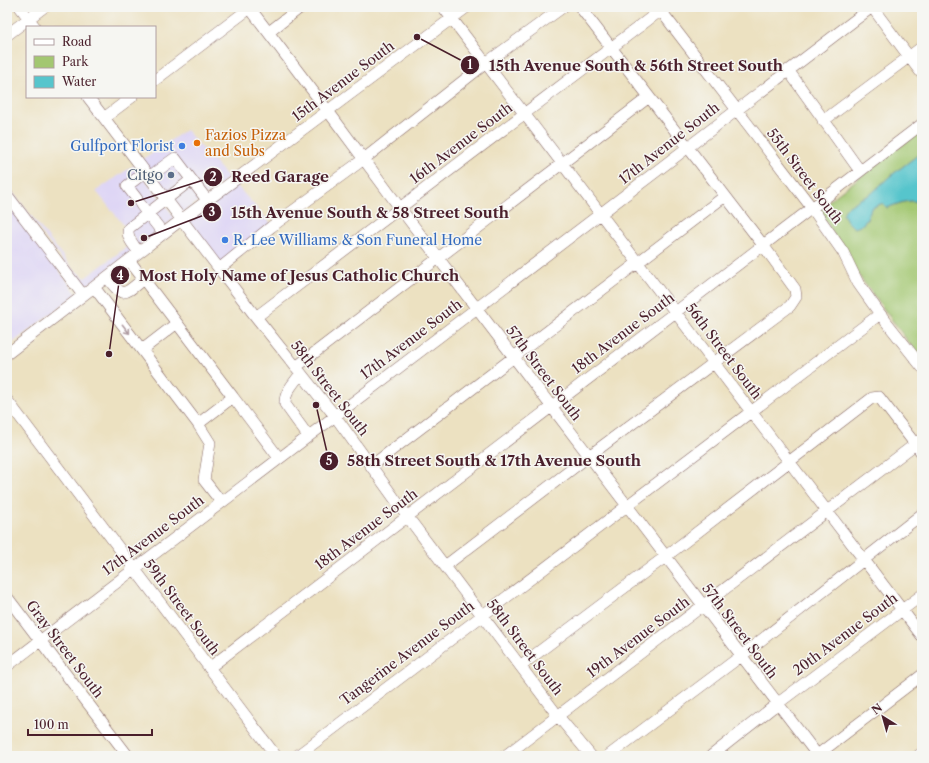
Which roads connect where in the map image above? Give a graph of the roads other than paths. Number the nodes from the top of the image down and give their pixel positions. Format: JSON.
{"nodes":[{"id":1,"x":20,"y":7,"type":"edge"},
{"id":2,"x":44,"y":7,"type":"edge"},
{"id":3,"x":250,"y":7,"type":"edge"},
{"id":4,"x":301,"y":7,"type":"edge"},
{"id":5,"x":443,"y":7,"type":"edge"},
{"id":6,"x":467,"y":7,"type":"edge"},
{"id":7,"x":563,"y":7,"type":"edge"},
{"id":8,"x":580,"y":7,"type":"edge"},
{"id":9,"x":872,"y":7,"type":"edge"},
{"id":10,"x":661,"y":8,"type":"edge"},
{"id":11,"x":452,"y":18,"type":"junction"},
{"id":12,"x":32,"y":23,"type":"edge"},
{"id":13,"x":269,"y":32,"type":"junction"},
{"id":14,"x":7,"y":35,"type":"edge"},
{"id":15,"x":922,"y":47,"type":"edge"},
{"id":16,"x":611,"y":48,"type":"junction"},
{"id":17,"x":909,"y":57,"type":"junction"},
{"id":18,"x":486,"y":64,"type":"junction"},
{"id":19,"x":788,"y":70,"type":"junction"},
{"id":20,"x":922,"y":74,"type":"edge"},
{"id":21,"x":156,"y":79,"type":"edge"},
{"id":22,"x":649,"y":97,"type":"junction"},
{"id":23,"x":89,"y":98,"type":"edge"},
{"id":24,"x":131,"y":98,"type":"edge"},
{"id":25,"x":737,"y":109,"type":"junction"},
{"id":26,"x":328,"y":111,"type":"junction"},
{"id":27,"x":524,"y":114,"type":"junction"},
{"id":28,"x":104,"y":118,"type":"junction"},
{"id":29,"x":823,"y":121,"type":"junction"},
{"id":30,"x":922,"y":124,"type":"edge"},
{"id":31,"x":688,"y":147,"type":"junction"},
{"id":32,"x":364,"y":159,"type":"junction"},
{"id":33,"x":562,"y":163,"type":"junction"},
{"id":34,"x":860,"y":171,"type":"junction"},
{"id":35,"x":147,"y":175,"type":"junction"},
{"id":36,"x":191,"y":180,"type":"junction"},
{"id":37,"x":7,"y":195,"type":"edge"},
{"id":38,"x":725,"y":196,"type":"junction"},
{"id":39,"x":166,"y":199,"type":"junction"},
{"id":40,"x":207,"y":200,"type":"junction"},
{"id":41,"x":142,"y":205,"type":"junction"},
{"id":42,"x":400,"y":208,"type":"junction"},
{"id":43,"x":812,"y":208,"type":"junction"},
{"id":44,"x":601,"y":214,"type":"junction"},
{"id":45,"x":181,"y":220,"type":"junction"},
{"id":46,"x":163,"y":233,"type":"junction"},
{"id":47,"x":763,"y":245,"type":"junction"},
{"id":48,"x":139,"y":252,"type":"junction"},
{"id":49,"x":438,"y":259,"type":"junction"},
{"id":50,"x":129,"y":260,"type":"junction"},
{"id":51,"x":638,"y":263,"type":"junction"},
{"id":52,"x":219,"y":269,"type":"junction"},
{"id":53,"x":107,"y":277,"type":"junction"},
{"id":54,"x":143,"y":279,"type":"junction"},
{"id":55,"x":94,"y":287,"type":"junction"},
{"id":56,"x":83,"y":295,"type":"junction"},
{"id":57,"x":476,"y":309,"type":"junction"},
{"id":58,"x":675,"y":312,"type":"junction"},
{"id":59,"x":880,"y":314,"type":"junction"},
{"id":60,"x":256,"y":317,"type":"junction"},
{"id":61,"x":177,"y":323,"type":"junction"},
{"id":62,"x":142,"y":350,"type":"junction"},
{"id":63,"x":7,"y":354,"type":"edge"},
{"id":64,"x":514,"y":357,"type":"junction"},
{"id":65,"x":714,"y":362,"type":"junction"},
{"id":66,"x":922,"y":367,"type":"edge"},
{"id":67,"x":298,"y":370,"type":"junction"},
{"id":68,"x":233,"y":397,"type":"junction"},
{"id":69,"x":7,"y":400,"type":"edge"},
{"id":70,"x":551,"y":406,"type":"junction"},
{"id":71,"x":751,"y":412,"type":"junction"},
{"id":72,"x":335,"y":416,"type":"junction"},
{"id":73,"x":198,"y":424,"type":"junction"},
{"id":74,"x":308,"y":436,"type":"junction"},
{"id":75,"x":920,"y":446,"type":"edge"},
{"id":76,"x":589,"y":456,"type":"junction"},
{"id":77,"x":279,"y":458,"type":"junction"},
{"id":78,"x":789,"y":461,"type":"junction"},
{"id":79,"x":371,"y":466,"type":"junction"},
{"id":80,"x":221,"y":502,"type":"junction"},
{"id":81,"x":626,"y":506,"type":"junction"},
{"id":82,"x":828,"y":512,"type":"junction"},
{"id":83,"x":922,"y":514,"type":"edge"},
{"id":84,"x":407,"y":516,"type":"junction"},
{"id":85,"x":665,"y":557,"type":"junction"},
{"id":86,"x":864,"y":560,"type":"junction"},
{"id":87,"x":445,"y":566,"type":"junction"},
{"id":88,"x":134,"y":568,"type":"junction"},
{"id":89,"x":922,"y":595,"type":"edge"},
{"id":90,"x":7,"y":597,"type":"edge"},
{"id":91,"x":702,"y":606,"type":"junction"},
{"id":92,"x":902,"y":610,"type":"junction"},
{"id":93,"x":482,"y":615,"type":"junction"},
{"id":94,"x":922,"y":636,"type":"edge"},
{"id":95,"x":40,"y":641,"type":"junction"},
{"id":96,"x":741,"y":656,"type":"junction"},
{"id":97,"x":7,"y":666,"type":"edge"},
{"id":98,"x":520,"y":666,"type":"junction"},
{"id":99,"x":209,"y":668,"type":"junction"},
{"id":100,"x":922,"y":675,"type":"edge"},
{"id":101,"x":777,"y":704,"type":"junction"},
{"id":102,"x":558,"y":716,"type":"junction"},
{"id":103,"x":922,"y":753,"type":"edge"},
{"id":104,"x":128,"y":756,"type":"edge"},
{"id":105,"x":276,"y":756,"type":"edge"},
{"id":106,"x":297,"y":756,"type":"edge"},
{"id":107,"x":505,"y":756,"type":"edge"},
{"id":108,"x":591,"y":756,"type":"edge"},
{"id":109,"x":608,"y":756,"type":"edge"},
{"id":110,"x":711,"y":756,"type":"edge"},
{"id":111,"x":817,"y":756,"type":"edge"},
{"id":112,"x":918,"y":756,"type":"edge"}],
"edges":[{"from":1,"to":12,"type":"street"},
{"from":2,"to":12,"type":"street"},
{"from":3,"to":13,"type":"street","name":"57th Street South"},
{"from":3,"to":21,"type":"street"},
{"from":4,"to":13,"type":"street"},
{"from":5,"to":11,"type":"street","name":"56th Street South"},
{"from":6,"to":11,"type":"street","name":"15th Avenue South"},
{"from":7,"to":18,"type":"street"},
{"from":8,"to":16,"type":"street"},
{"from":9,"to":17,"type":"street"},
{"from":9,"to":19,"type":"street","name":"17th Avenue South"},
{"from":10,"to":16,"type":"street","name":"16th Avenue South"},
{"from":10,"to":25,"type":"street","name":"55th Street South"},
{"from":11,"to":18,"type":"street","name":"56th Street South"},
{"from":11,"to":26,"type":"street","name":"15th Avenue South"},
{"from":12,"to":14,"type":"street"},
{"from":13,"to":26,"type":"street","name":"57th Street South"},
{"from":15,"to":17,"type":"street"},
{"from":16,"to":22,"type":"street"},
{"from":16,"to":27,"type":"street","name":"16th Avenue South"},
{"from":17,"to":20,"type":"street"},
{"from":17,"to":29,"type":"street"},
{"from":18,"to":27,"type":"street","name":"56th Street South"},
{"from":18,"to":32,"type":"street"},
{"from":19,"to":25,"type":"street","name":"17th Avenue South"},
{"from":19,"to":29,"type":"street"},
{"from":22,"to":31,"type":"street"},
{"from":22,"to":33,"type":"street"},
{"from":23,"to":28,"type":"street","name":"58th Street South"},
{"from":24,"to":28,"type":"street"},
{"from":25,"to":31,"type":"street","name":"17th Avenue South"},
{"from":25,"to":43,"type":"street","name":"55th Street South"},
{"from":26,"to":32,"type":"street","name":"57th Street South"},
{"from":26,"to":40,"type":"street","name":"15th Avenue South"},
{"from":27,"to":33,"type":"street","name":"56th Street South"},
{"from":27,"to":42,"type":"street","name":"16th Avenue South"},
{"from":28,"to":35,"type":"street","name":"58th Street South"},
{"from":29,"to":34,"type":"street"},
{"from":30,"to":34,"type":"street","name":"18th Avenue South"},
{"from":31,"to":38,"type":"street"},
{"from":31,"to":44,"type":"street","name":"17th Avenue South"},
{"from":32,"to":42,"type":"street","name":"57th Street South"},
{"from":32,"to":52,"type":"street"},
{"from":33,"to":44,"type":"street","name":"56th Street South"},
{"from":33,"to":49,"type":"street"},
{"from":34,"to":43,"type":"street","name":"18th Avenue South"},
{"from":35,"to":36,"type":"street"},
{"from":35,"to":39,"type":"street","name":"58th Street South"},
{"from":35,"to":41,"type":"street"},
{"from":36,"to":39,"type":"street"},
{"from":36,"to":40,"type":"street"},
{"from":37,"to":56,"type":"street"},
{"from":38,"to":47,"type":"street"},
{"from":38,"to":51,"type":"street"},
{"from":39,"to":41,"type":"street"},
{"from":39,"to":45,"type":"street","name":"58th Street South"},
{"from":40,"to":45,"type":"street","name":"15th Avenue South"},
{"from":41,"to":46,"type":"street"},
{"from":41,"to":48,"type":"street"},
{"from":42,"to":49,"type":"street","name":"57th Street South"},
{"from":42,"to":60,"type":"street","name":"16th Avenue South"},
{"from":43,"to":47,"type":"street","name":"18th Avenue South"},
{"from":43,"to":59,"type":"street","name":"55th Street South"},
{"from":44,"to":51,"type":"street","name":"56th Street South"},
{"from":44,"to":57,"type":"street","name":"17th Avenue South"},
{"from":45,"to":46,"type":"street","name":"15th Avenue South"},
{"from":45,"to":52,"type":"street","name":"58th Street South"},
{"from":46,"to":48,"type":"street","name":"15th Avenue South"},
{"from":47,"to":58,"type":"street","name":"18th Avenue South"},
{"from":47,"to":65,"type":"street"},
{"from":48,"to":50,"type":"street","name":"15th Avenue South"},
{"from":49,"to":57,"type":"street","name":"57th Street South"},
{"from":49,"to":67,"type":"street"},
{"from":50,"to":53,"type":"street","name":"15th Avenue South"},
{"from":50,"to":54,"type":"street"},
{"from":51,"to":58,"type":"street","name":"56th Street South"},
{"from":51,"to":64,"type":"street"},
{"from":52,"to":60,"type":"street","name":"58th Street South"},
{"from":53,"to":54,"type":"street"},
{"from":53,"to":55,"type":"street","name":"15th Avenue South"},
{"from":54,"to":61,"type":"street"},
{"from":55,"to":56,"type":"street","name":"15th Avenue South"},
{"from":55,"to":62,"type":"street","one_way":true},
{"from":56,"to":63,"type":"street","name":"15th Avenue South"},
{"from":57,"to":64,"type":"street","name":"57th Street South"},
{"from":57,"to":72,"type":"street","name":"17th Avenue South"},
{"from":58,"to":65,"type":"street","name":"56th Street South"},
{"from":58,"to":70,"type":"street","name":"18th Avenue South"},
{"from":59,"to":66,"type":"street","name":"55th Street South"},
{"from":59,"to":71,"type":"street","name":"Tangerine Avenue South"},
{"from":60,"to":67,"type":"street","name":"58th Street South"},
{"from":61,"to":62,"type":"street"},
{"from":61,"to":68,"type":"street"},
{"from":62,"to":73,"type":"street"},
{"from":64,"to":70,"type":"street","name":"57th Street South"},
{"from":64,"to":79,"type":"street"},
{"from":65,"to":71,"type":"street","name":"56th Street South"},
{"from":65,"to":76,"type":"street"},
{"from":67,"to":72,"type":"street","name":"58th Street South"},
{"from":67,"to":74,"type":"street"},
{"from":68,"to":73,"type":"street"},
{"from":68,"to":77,"type":"street"},
{"from":69,"to":88,"type":"street","name":"59th Street South"},
{"from":70,"to":76,"type":"street","name":"57th Street South"},
{"from":70,"to":84,"type":"street","name":"18th Avenue South"},
{"from":71,"to":78,"type":"street","name":"56th Street South"},
{"from":71,"to":81,"type":"street","name":"Tangerine Avenue South"},
{"from":72,"to":74,"type":"street","name":"17th Avenue South"},
{"from":72,"to":79,"type":"street","name":"58th Street South"},
{"from":73,"to":80,"type":"street"},
{"from":74,"to":77,"type":"street","name":"17th Avenue South"},
{"from":75,"to":78,"type":"street"},
{"from":75,"to":82,"type":"street","name":"19th Avenue South"},
{"from":76,"to":81,"type":"street","name":"57th Street South"},
{"from":76,"to":87,"type":"street"},
{"from":77,"to":80,"type":"street","name":"17th Avenue South"},
{"from":78,"to":82,"type":"street","name":"56th Street South"},
{"from":78,"to":85,"type":"street"},
{"from":79,"to":84,"type":"street","name":"58th Street South"},
{"from":80,"to":88,"type":"street","name":"17th Avenue South"},
{"from":81,"to":85,"type":"street","name":"57th Street South"},
{"from":81,"to":93,"type":"street","name":"Tangerine Avenue South"},
{"from":82,"to":86,"type":"street","name":"56th Street South"},
{"from":82,"to":91,"type":"street","name":"19th Avenue South"},
{"from":83,"to":86,"type":"street"},
{"from":84,"to":87,"type":"street","name":"58th Street South"},
{"from":84,"to":99,"type":"street","name":"18th Avenue South"},
{"from":85,"to":91,"type":"street","name":"57th Street South"},
{"from":85,"to":98,"type":"street"},
{"from":86,"to":92,"type":"street","name":"56th Street South"},
{"from":86,"to":96,"type":"street"},
{"from":87,"to":93,"type":"street","name":"58th Street South"},
{"from":88,"to":95,"type":"street","name":"17th Avenue South"},
{"from":88,"to":99,"type":"street","name":"59th Street South"},
{"from":89,"to":92,"type":"street","name":"20th Avenue South"},
{"from":90,"to":95,"type":"street","name":"Gray Street South"},
{"from":91,"to":96,"type":"street","name":"57th Street South"},
{"from":91,"to":102,"type":"street","name":"19th Avenue South"},
{"from":92,"to":94,"type":"street","name":"56th Street South"},
{"from":92,"to":101,"type":"street","name":"20th Avenue South"},
{"from":93,"to":98,"type":"street","name":"58th Street South"},
{"from":93,"to":106,"type":"street","name":"Tangerine Avenue South"},
{"from":95,"to":97,"type":"street","name":"17th Avenue South"},
{"from":95,"to":104,"type":"street","name":"Gray Street South"},
{"from":96,"to":101,"type":"street","name":"57th Street South"},
{"from":96,"to":109,"type":"street"},
{"from":98,"to":102,"type":"street","name":"58th Street South"},
{"from":99,"to":105,"type":"street","name":"59th Street South"},
{"from":100,"to":111,"type":"street"},
{"from":101,"to":110,"type":"street","name":"20th Avenue South"},
{"from":101,"to":111,"type":"street","name":"57th Street South"},
{"from":102,"to":107,"type":"street","name":"19th Avenue South"},
{"from":102,"to":108,"type":"street","name":"58th Street South"},
{"from":103,"to":112,"type":"street"}]}
